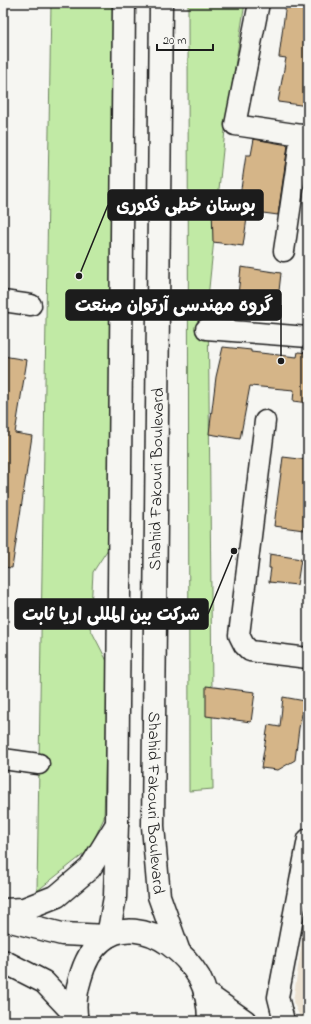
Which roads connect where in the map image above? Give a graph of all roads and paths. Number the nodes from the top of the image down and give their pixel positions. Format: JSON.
{"nodes":[{"id":1,"x":124,"y":3,"type":"edge"},
{"id":2,"x":161,"y":3,"type":"edge"},
{"id":3,"x":259,"y":3,"type":"edge"},
{"id":4,"x":305,"y":135,"type":"edge"},
{"id":5,"x":284,"y":250,"type":"dead end"},
{"id":6,"x":3,"y":302,"type":"edge"},
{"id":7,"x":31,"y":305,"type":"dead end"},
{"id":8,"x":206,"y":329,"type":"dead end"},
{"id":9,"x":308,"y":337,"type":"edge"},
{"id":10,"x":265,"y":421,"type":"dead end"},
{"id":11,"x":308,"y":658,"type":"edge"},
{"id":12,"x":3,"y":759,"type":"edge"},
{"id":13,"x":39,"y":764,"type":"dead end"},
{"id":14,"x":117,"y":823,"type":"junction"},
{"id":15,"x":308,"y":839,"type":"edge"},
{"id":16,"x":3,"y":910,"type":"edge"},
{"id":17,"x":3,"y":919,"type":"edge"},
{"id":18,"x":108,"y":936,"type":"junction"},
{"id":19,"x":179,"y":952,"type":"junction"},
{"id":20,"x":3,"y":961,"type":"edge"},
{"id":21,"x":205,"y":993,"type":"junction"},
{"id":22,"x":76,"y":1019,"type":"edge"},
{"id":23,"x":209,"y":1021,"type":"edge"},
{"id":24,"x":245,"y":1021,"type":"edge"},
{"id":25,"x":284,"y":1021,"type":"edge"}],
"edges":[{"from":1,"to":14,"type":"main road"},
{"from":2,"to":19,"type":"main road","name":"Shahid Fakouri Boulevard"},
{"from":3,"to":4,"type":"street"},
{"from":4,"to":5,"type":"street"},
{"from":6,"to":7,"type":"street"},
{"from":8,"to":9,"type":"street"},
{"from":10,"to":11,"type":"street"},
{"from":12,"to":13,"type":"street"},
{"from":14,"to":16,"type":"main road"},
{"from":14,"to":18,"type":"main road"},
{"from":15,"to":25,"type":"street"},
{"from":17,"to":18,"type":"main road"},
{"from":18,"to":19,"type":"main road"},
{"from":18,"to":22,"type":"main road"},
{"from":19,"to":21,"type":"main road"},
{"from":20,"to":22,"type":"main road"},
{"from":21,"to":23,"type":"main road"},
{"from":21,"to":24,"type":"main road"}]}
